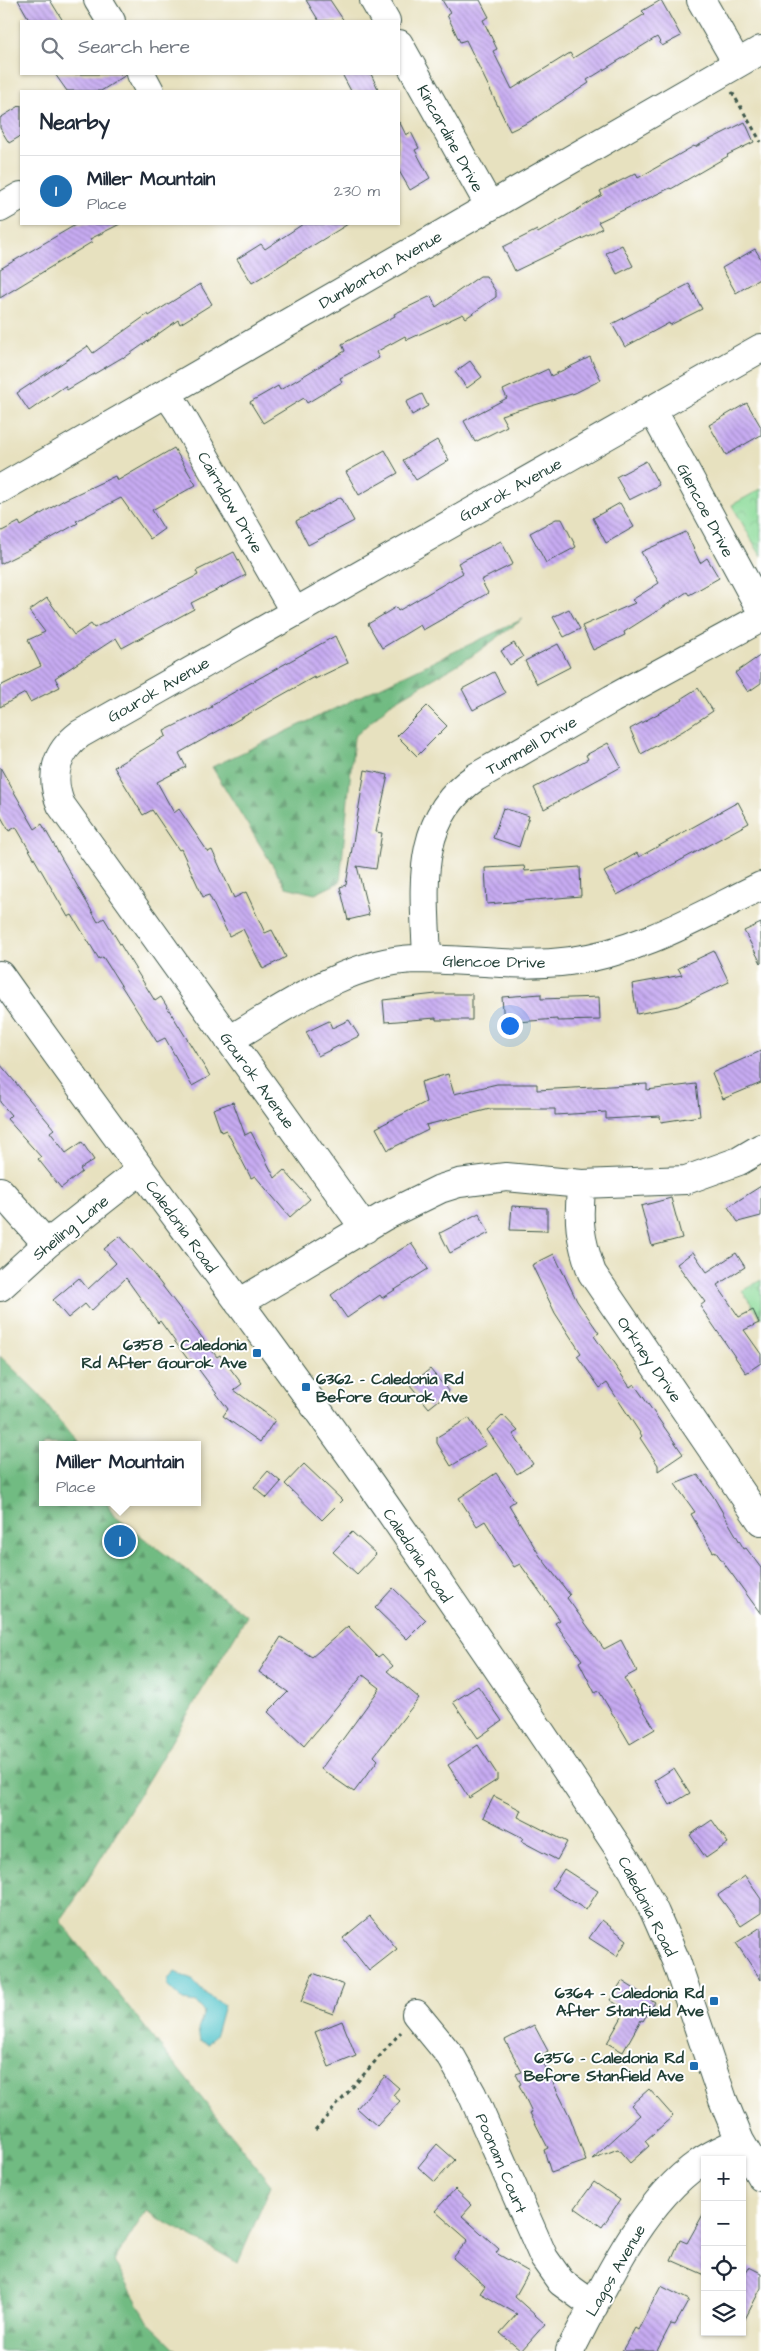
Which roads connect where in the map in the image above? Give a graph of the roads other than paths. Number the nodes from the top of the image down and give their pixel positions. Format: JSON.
{"nodes":[{"id":1,"x":98,"y":0,"type":"edge"},
{"id":2,"x":374,"y":0,"type":"edge"},
{"id":3,"x":702,"y":0,"type":"edge"},
{"id":4,"x":110,"y":20,"type":"edge"},
{"id":5,"x":385,"y":20,"type":"edge"},
{"id":6,"x":400,"y":46,"type":"edge"},
{"id":7,"x":761,"y":50,"type":"edge"},
{"id":8,"x":728,"y":68,"type":"junction"},
{"id":9,"x":142,"y":75,"type":"edge"},
{"id":10,"x":150,"y":90,"type":"edge"},
{"id":11,"x":20,"y":197,"type":"edge"},
{"id":12,"x":489,"y":205,"type":"junction"},
{"id":13,"x":0,"y":208,"type":"edge"},
{"id":14,"x":761,"y":348,"type":"edge"},
{"id":15,"x":167,"y":394,"type":"junction"},
{"id":16,"x":652,"y":409,"type":"junction"},
{"id":17,"x":0,"y":489,"type":"edge"},
{"id":18,"x":761,"y":610,"type":"edge"},
{"id":19,"x":294,"y":611,"type":"junction"},
{"id":20,"x":761,"y":618,"type":"edge"},
{"id":21,"x":761,"y":886,"type":"edge"},
{"id":22,"x":426,"y":959,"type":"junction"},
{"id":23,"x":0,"y":975,"type":"edge"},
{"id":24,"x":229,"y":1040,"type":"junction"},
{"id":25,"x":761,"y":1148,"type":"edge"},
{"id":26,"x":142,"y":1170,"type":"junction"},
{"id":27,"x":582,"y":1184,"type":"junction"},
{"id":28,"x":0,"y":1191,"type":"edge"},
{"id":29,"x":365,"y":1229,"type":"junction"},
{"id":30,"x":47,"y":1244,"type":"junction"},
{"id":31,"x":0,"y":1287,"type":"edge"},
{"id":32,"x":239,"y":1303,"type":"junction"},
{"id":33,"x":761,"y":1521,"type":"edge"},
{"id":34,"x":416,"y":2014,"type":"road end"},
{"id":35,"x":740,"y":2141,"type":"junction"},
{"id":36,"x":761,"y":2177,"type":"edge"},
{"id":37,"x":594,"y":2306,"type":"junction"},
{"id":38,"x":570,"y":2351,"type":"edge"}],
"edges":[{"from":1,"to":4,"type":"street"},
{"from":2,"to":5,"type":"street"},
{"from":3,"to":8,"type":"street"},
{"from":6,"to":12,"type":"street","name":"Kincardine Drive"},
{"from":7,"to":8,"type":"street","name":"Dumbarton Avenue"},
{"from":8,"to":12,"type":"street","name":"Dumbarton Avenue"},
{"from":9,"to":10,"type":"street"},
{"from":11,"to":13,"type":"street"},
{"from":12,"to":15,"type":"street","name":"Dumbarton Avenue"},
{"from":14,"to":16,"type":"street","name":"Gourok Avenue"},
{"from":15,"to":17,"type":"street","name":"Dumbarton Avenue"},
{"from":15,"to":19,"type":"street","name":"Cairndow Drive"},
{"from":16,"to":18,"type":"street","name":"Glencoe Drive"},
{"from":16,"to":19,"type":"street","name":"Gourok Avenue"},
{"from":19,"to":24,"type":"street","name":"Gourok Avenue"},
{"from":20,"to":22,"type":"street","name":"Tummell Drive"},
{"from":21,"to":22,"type":"street","name":"Glencoe Drive"},
{"from":22,"to":24,"type":"street","name":"Glencoe Drive"},
{"from":23,"to":26,"type":"street","name":"Caledonia Road"},
{"from":24,"to":29,"type":"street","name":"Gourok Avenue"},
{"from":25,"to":27,"type":"street"},
{"from":26,"to":30,"type":"street","name":"Sheiling Lane"},
{"from":26,"to":32,"type":"street","name":"Caledonia Road"},
{"from":27,"to":29,"type":"street"},
{"from":27,"to":33,"type":"street","name":"Orkney Drive"},
{"from":28,"to":30,"type":"street"},
{"from":29,"to":32,"type":"street"},
{"from":30,"to":31,"type":"street","name":"Sheiling Lane"},
{"from":32,"to":35,"type":"street","name":"Caledonia Road"},
{"from":34,"to":37,"type":"street","name":"Poonam Court"},
{"from":35,"to":36,"type":"street","name":"Caledonia Road"},
{"from":35,"to":37,"type":"street","name":"Lagos Avenue"},
{"from":37,"to":38,"type":"street","name":"Lagos Avenue"}]}
